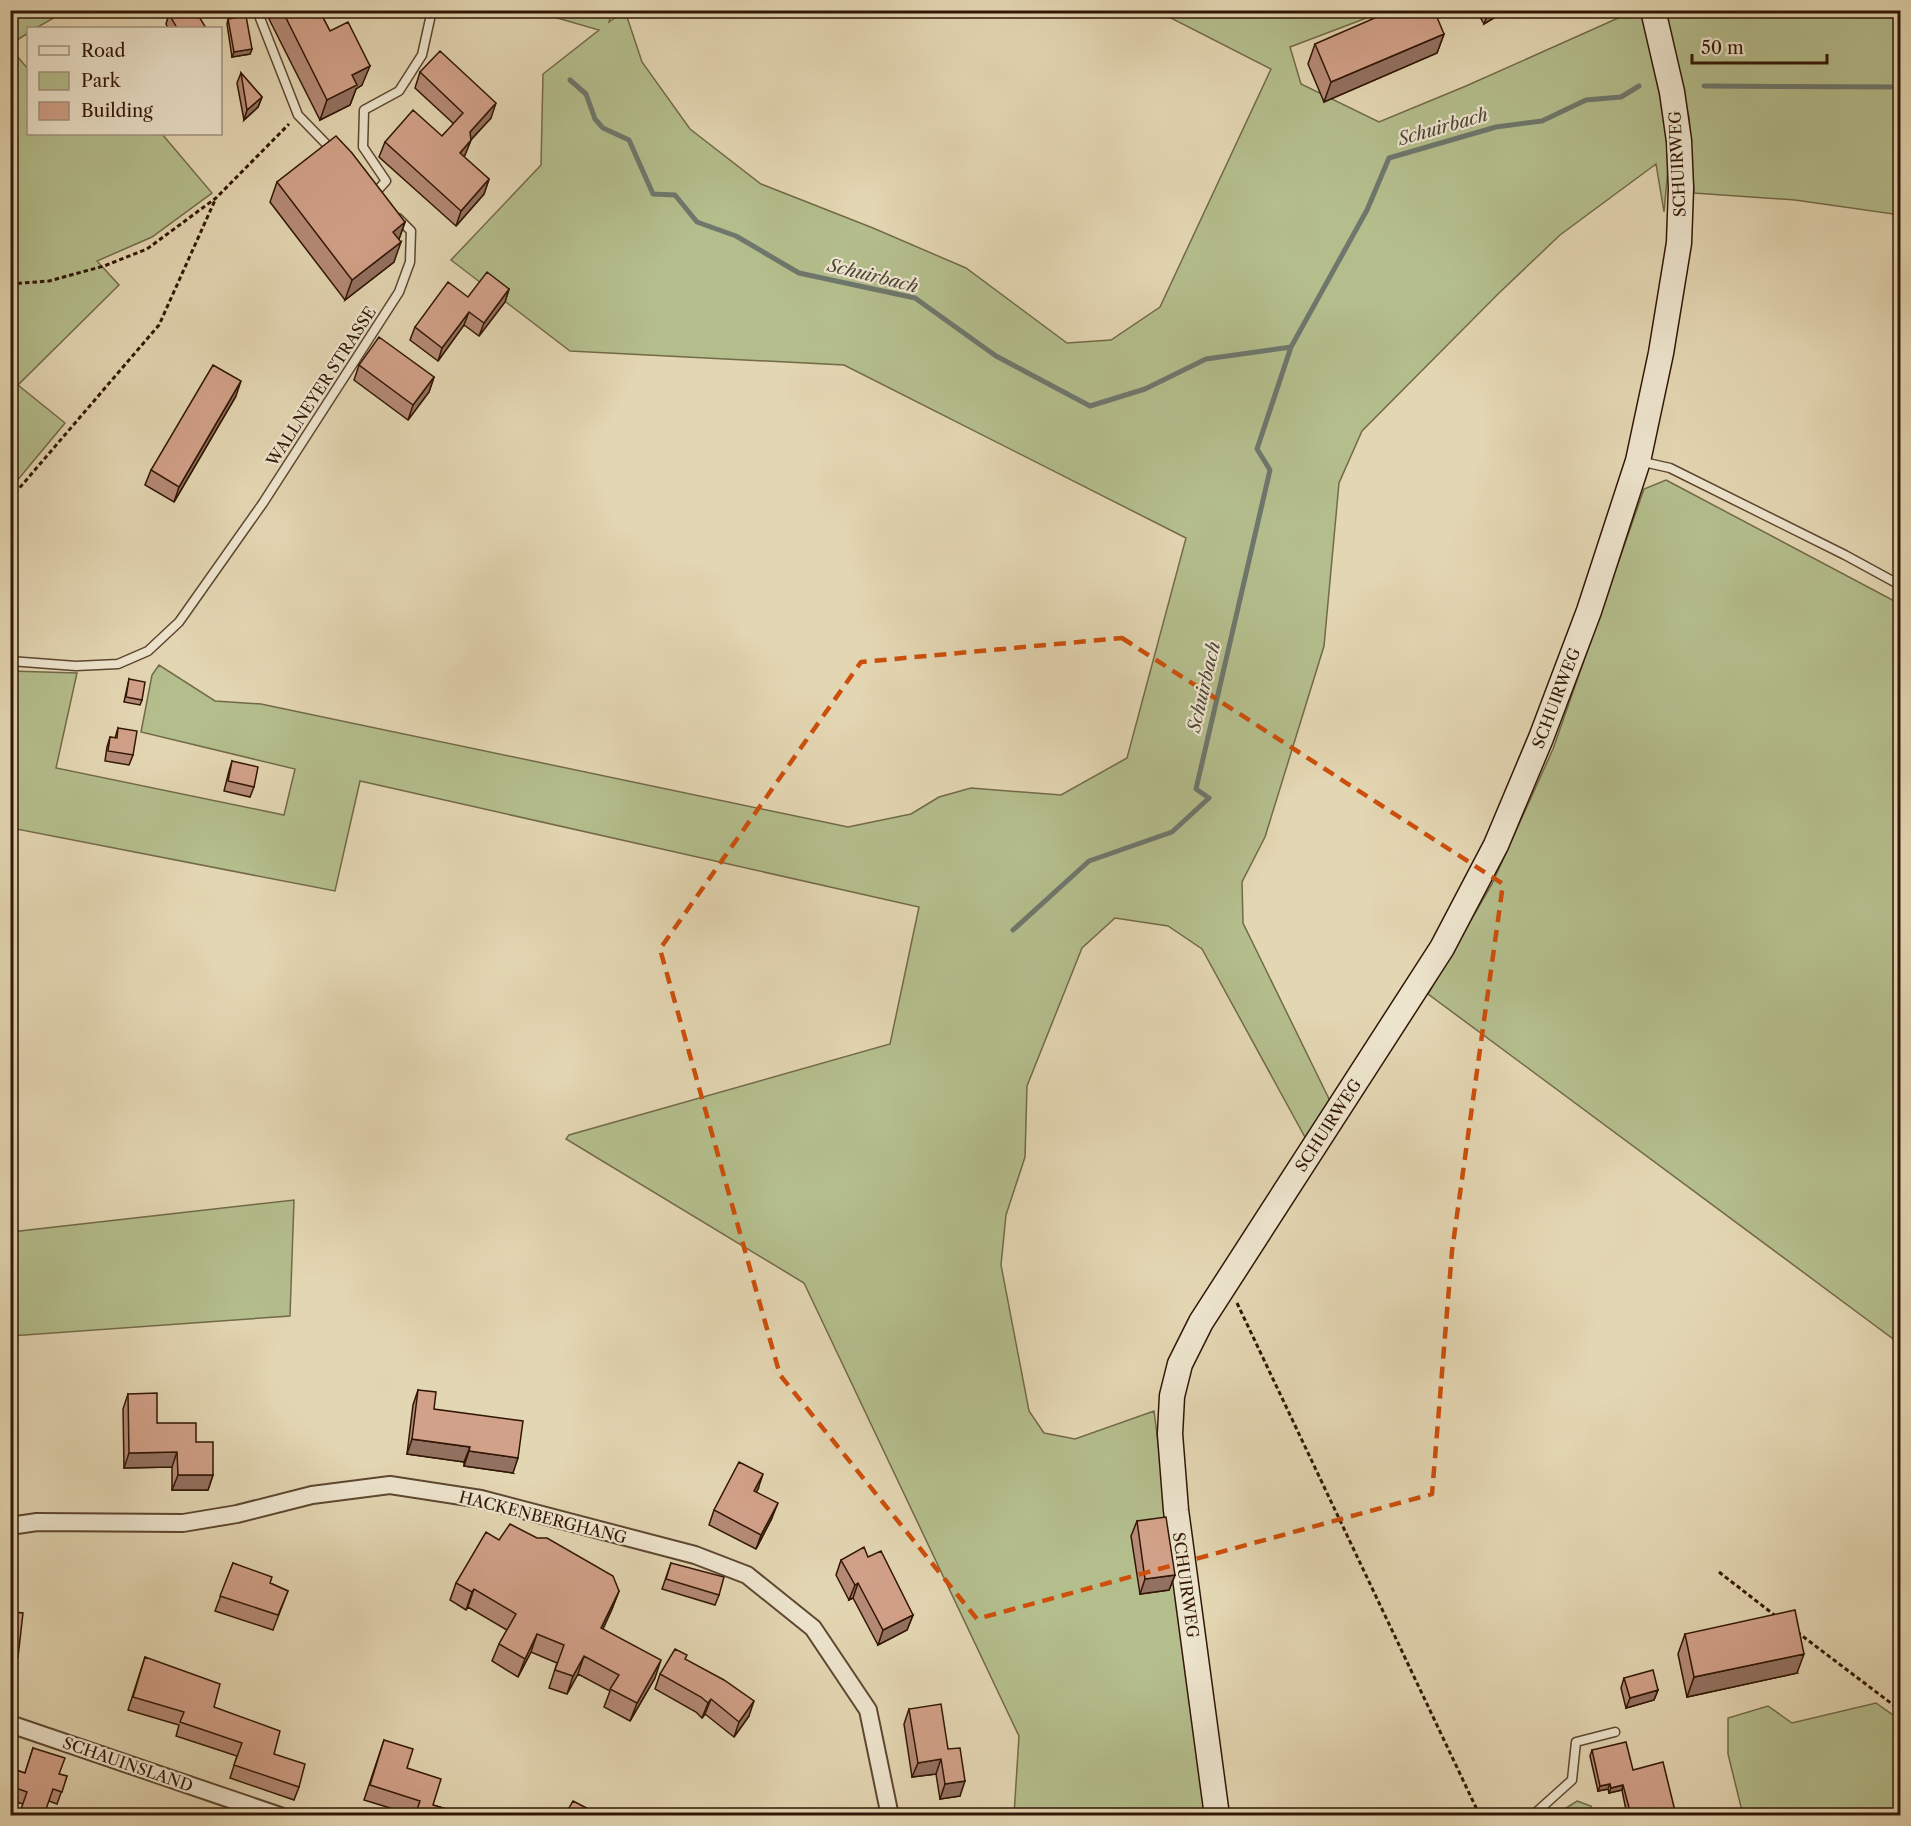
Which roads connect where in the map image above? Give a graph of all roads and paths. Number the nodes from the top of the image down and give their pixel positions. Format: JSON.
{"nodes":[{"id":1,"x":262,"y":10,"type":"edge"},
{"id":2,"x":432,"y":10,"type":"edge"},
{"id":3,"x":1653,"y":10,"type":"edge"},
{"id":4,"x":298,"y":115,"type":"junction"},
{"id":5,"x":336,"y":154,"type":"edge"},
{"id":6,"x":367,"y":185,"type":"edge"},
{"id":7,"x":375,"y":193,"type":"junction"},
{"id":8,"x":216,"y":198,"type":"junction"},
{"id":9,"x":382,"y":201,"type":"edge"},
{"id":10,"x":389,"y":208,"type":"edge"},
{"id":11,"x":10,"y":284,"type":"edge"},
{"id":12,"x":1638,"y":461,"type":"junction"},
{"id":13,"x":10,"y":499,"type":"edge"},
{"id":14,"x":1900,"y":585,"type":"edge"},
{"id":15,"x":10,"y":661,"type":"edge"},
{"id":16,"x":1227,"y":1282,"type":"junction"},
{"id":17,"x":10,"y":1526,"type":"edge"},
{"id":18,"x":1719,"y":1572,"type":"dead end"},
{"id":19,"x":1785,"y":1623,"type":"edge"},
{"id":20,"x":1795,"y":1630,"type":"edge"},
{"id":21,"x":1900,"y":1710,"type":"edge"},
{"id":22,"x":10,"y":1724,"type":"edge"},
{"id":23,"x":1615,"y":1732,"type":"dead end"},
{"id":24,"x":280,"y":1815,"type":"edge"},
{"id":25,"x":890,"y":1815,"type":"edge"},
{"id":26,"x":1217,"y":1815,"type":"edge"},
{"id":27,"x":1480,"y":1815,"type":"edge"},
{"id":28,"x":1532,"y":1815,"type":"edge"}],
"edges":[{"from":1,"to":4,"type":"lane"},
{"from":2,"to":7,"type":"lane"},
{"from":3,"to":12,"type":"main road","name":"SCHUIRWEG"},
{"from":4,"to":5,"type":"lane"},
{"from":4,"to":8,"type":"path"},
{"from":6,"to":7,"type":"lane"},
{"from":7,"to":9,"type":"lane"},
{"from":8,"to":11,"type":"path"},
{"from":8,"to":13,"type":"path"},
{"from":10,"to":15,"type":"lane","name":"WALLNEYER STRASSE"},
{"from":12,"to":14,"type":"lane"},
{"from":12,"to":16,"type":"main road","name":"SCHUIRWEG"},
{"from":16,"to":26,"type":"main road","name":"SCHUIRWEG"},
{"from":16,"to":27,"type":"path"},
{"from":17,"to":25,"type":"street","name":"HACKENBERGHANG"},
{"from":18,"to":19,"type":"path"},
{"from":20,"to":21,"type":"path"},
{"from":22,"to":24,"type":"street","name":"SCHAUINSLAND"},
{"from":23,"to":28,"type":"lane"}]}
